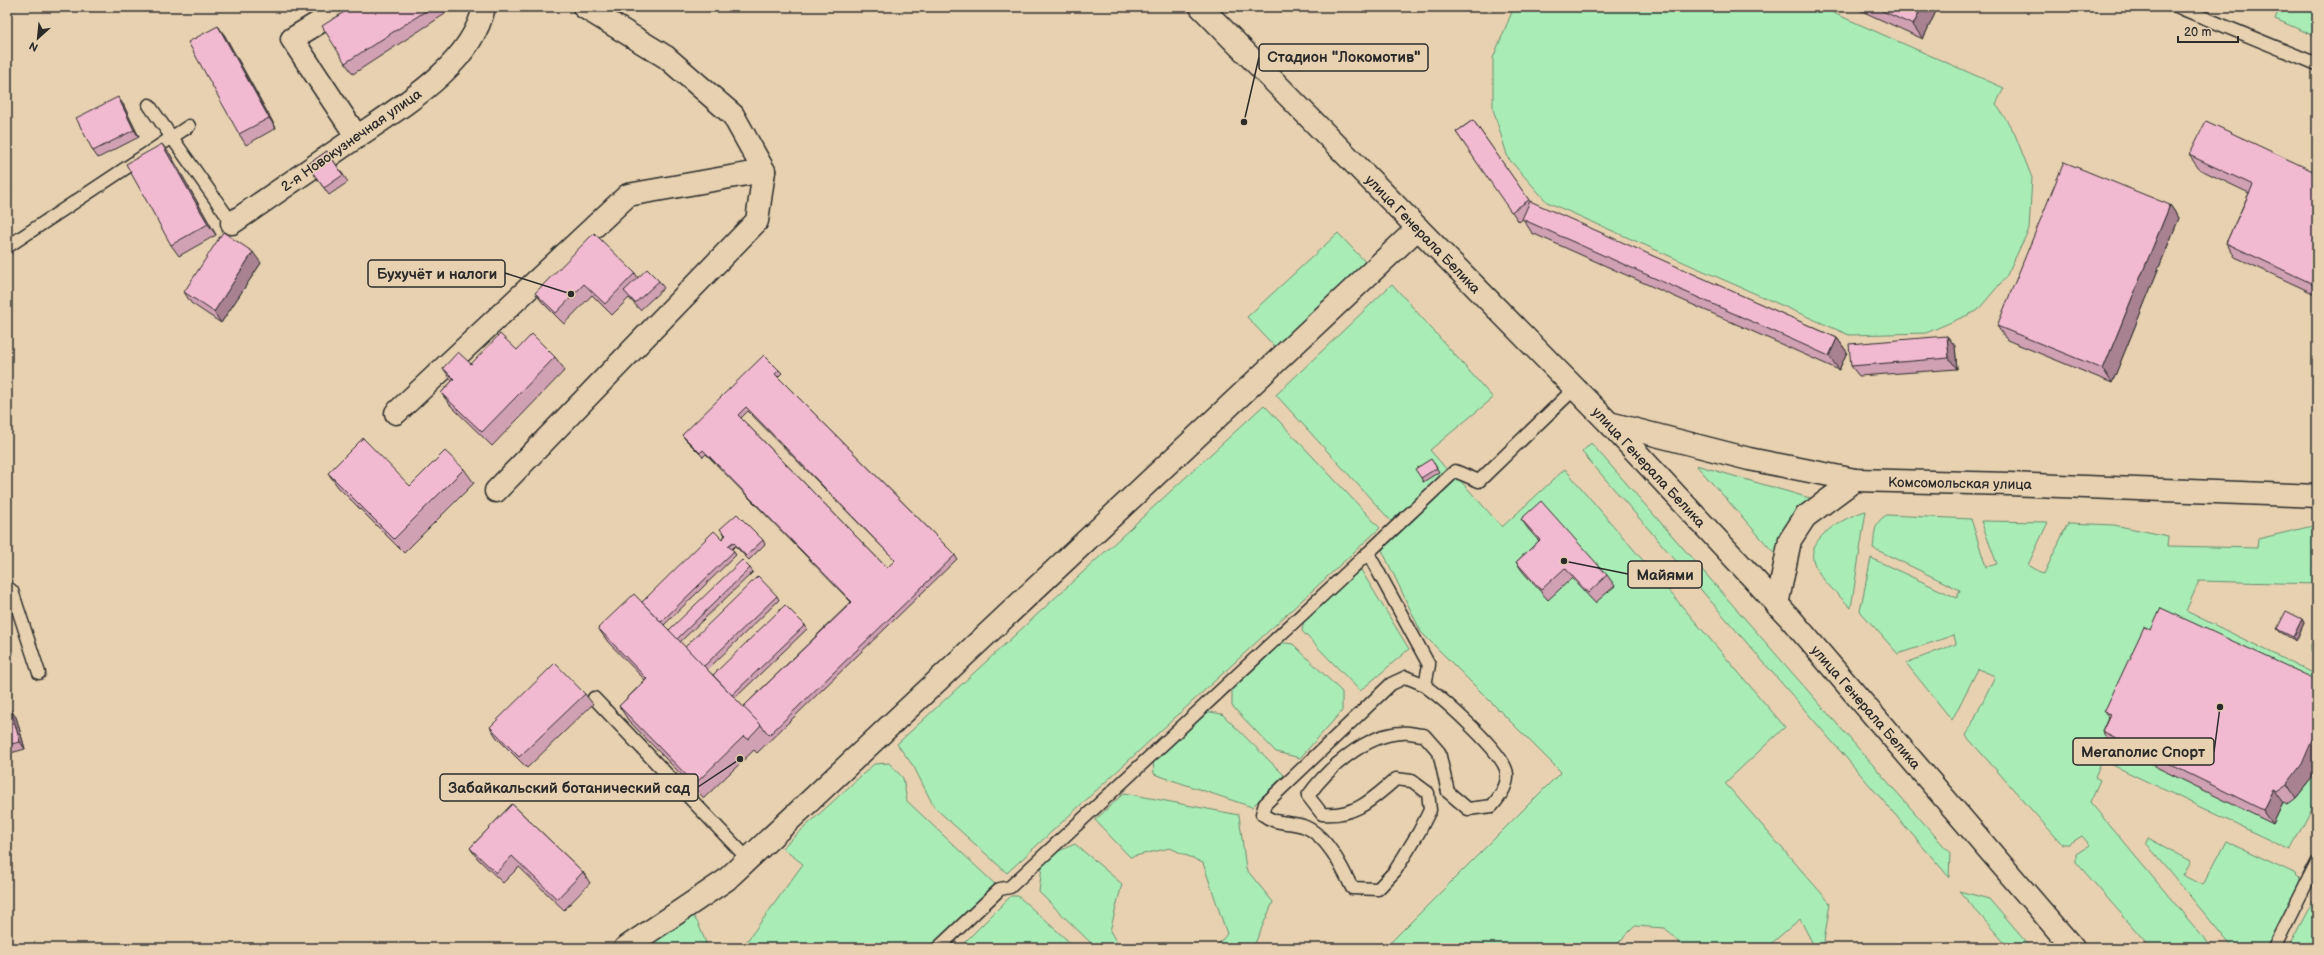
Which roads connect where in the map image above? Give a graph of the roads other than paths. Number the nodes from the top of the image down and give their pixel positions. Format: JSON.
{"nodes":[{"id":1,"x":344,"y":7,"type":"edge"},
{"id":2,"x":484,"y":7,"type":"edge"},
{"id":3,"x":584,"y":7,"type":"edge"},
{"id":4,"x":1201,"y":7,"type":"edge"},
{"id":5,"x":2178,"y":7,"type":"edge"},
{"id":6,"x":2317,"y":64,"type":"edge"},
{"id":7,"x":150,"y":105,"type":"dead end"},
{"id":8,"x":189,"y":126,"type":"dead end"},
{"id":9,"x":172,"y":137,"type":"junction"},
{"id":10,"x":356,"y":137,"type":"junction"},
{"id":11,"x":764,"y":171,"type":"junction"},
{"id":12,"x":232,"y":223,"type":"joint"},
{"id":13,"x":1418,"y":228,"type":"junction"},
{"id":14,"x":7,"y":247,"type":"edge"},
{"id":15,"x":1574,"y":389,"type":"junction"},
{"id":16,"x":396,"y":413,"type":"dead end"},
{"id":17,"x":1609,"y":423,"type":"junction"},
{"id":18,"x":1855,"y":480,"type":"junction"},
{"id":19,"x":496,"y":491,"type":"dead end"},
{"id":20,"x":2317,"y":496,"type":"edge"},
{"id":21,"x":1368,"y":553,"type":"junction"},
{"id":22,"x":7,"y":588,"type":"edge"},
{"id":23,"x":1778,"y":605,"type":"junction"},
{"id":24,"x":40,"y":673,"type":"dead end"},
{"id":25,"x":1424,"y":685,"type":"junction"},
{"id":26,"x":594,"y":698,"type":"dead end"},
{"id":27,"x":748,"y":859,"type":"junction"},
{"id":28,"x":2317,"y":862,"type":"edge"},
{"id":29,"x":626,"y":948,"type":"edge"},
{"id":30,"x":938,"y":948,"type":"edge"},
{"id":31,"x":2073,"y":948,"type":"edge"},
{"id":32,"x":2274,"y":948,"type":"edge"}],
"edges":[{"from":1,"to":10,"type":"street"},
{"from":2,"to":10,"type":"street","name":"2-я Новокузнечная улица"},
{"from":3,"to":11,"type":"street"},
{"from":4,"to":13,"type":"street","name":"улица Генерала Белика"},
{"from":5,"to":6,"type":"lane"},
{"from":7,"to":9,"type":"lane"},
{"from":8,"to":9,"type":"lane"},
{"from":9,"to":12,"type":"lane"},
{"from":9,"to":14,"type":"lane"},
{"from":10,"to":12,"type":"street","name":"2-я Новокузнечная улица"},
{"from":11,"to":16,"type":"street"},
{"from":11,"to":19,"type":"street"},
{"from":13,"to":15,"type":"street","name":"улица Генерала Белика"},
{"from":13,"to":27,"type":"street"},
{"from":15,"to":17,"type":"street","name":"улица Генерала Белика"},
{"from":15,"to":21,"type":"lane"},
{"from":17,"to":18,"type":"street","name":"Комсомольская улица"},
{"from":17,"to":23,"type":"street","name":"улица Генерала Белика"},
{"from":18,"to":20,"type":"street","name":"Комсомольская улица"},
{"from":18,"to":23,"type":"street"},
{"from":21,"to":25,"type":"lane"},
{"from":21,"to":30,"type":"lane"},
{"from":22,"to":24,"type":"lane"},
{"from":23,"to":31,"type":"street","name":"улица Генерала Белика"},
{"from":25,"to":25,"type":"lane"},
{"from":26,"to":27,"type":"lane"},
{"from":27,"to":29,"type":"street"},
{"from":28,"to":32,"type":"lane"}]}
